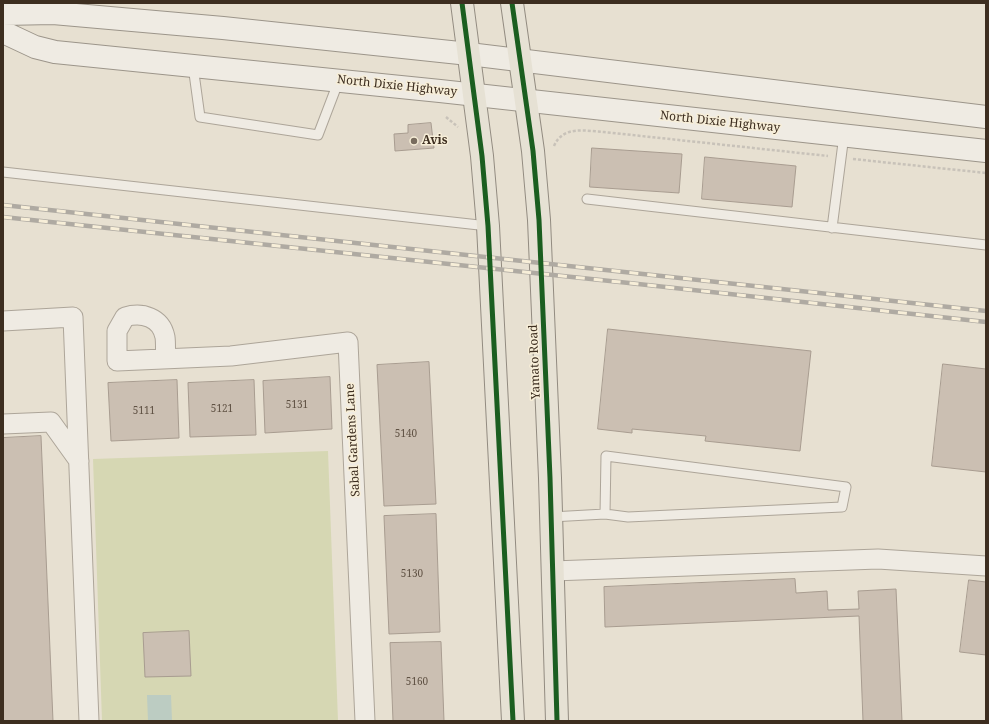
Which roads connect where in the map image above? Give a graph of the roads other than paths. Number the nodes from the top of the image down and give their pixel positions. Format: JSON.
{"nodes":[{"id":1,"x":462,"y":3,"type":"edge"},
{"id":2,"x":512,"y":3,"type":"edge"},
{"id":3,"x":3,"y":14,"type":"edge"},
{"id":4,"x":3,"y":32,"type":"edge"},
{"id":5,"x":469,"y":54,"type":"junction"},
{"id":6,"x":520,"y":61,"type":"junction"},
{"id":7,"x":192,"y":65,"type":"junction"},
{"id":8,"x":339,"y":80,"type":"junction"},
{"id":9,"x":474,"y":94,"type":"junction"},
{"id":10,"x":526,"y":100,"type":"junction"},
{"id":11,"x":986,"y":117,"type":"edge"},
{"id":12,"x":844,"y":136,"type":"junction"},
{"id":13,"x":986,"y":151,"type":"edge"},
{"id":14,"x":3,"y":172,"type":"edge"},
{"id":15,"x":587,"y":199,"type":"dead end"},
{"id":16,"x":488,"y":226,"type":"junction"},
{"id":17,"x":832,"y":228,"type":"junction"},
{"id":18,"x":986,"y":245,"type":"edge"},
{"id":19,"x":3,"y":320,"type":"edge"},
{"id":20,"x":166,"y":359,"type":"dead end"},
{"id":21,"x":3,"y":424,"type":"edge"},
{"id":22,"x":79,"y":461,"type":"junction"},
{"id":23,"x":605,"y":514,"type":"junction"},
{"id":24,"x":551,"y":517,"type":"junction"},
{"id":25,"x":986,"y":566,"type":"edge"},
{"id":26,"x":553,"y":571,"type":"junction"},
{"id":27,"x":89,"y":721,"type":"edge"},
{"id":28,"x":365,"y":721,"type":"edge"},
{"id":29,"x":512,"y":721,"type":"edge"},
{"id":30,"x":557,"y":721,"type":"edge"}],
"edges":[{"from":1,"to":5,"type":"main road"},
{"from":2,"to":6,"type":"main road","name":"Yamato Road"},
{"from":3,"to":5,"type":"main road"},
{"from":4,"to":7,"type":"main road","name":"North Dixie Highway"},
{"from":5,"to":6,"type":"main road"},
{"from":5,"to":9,"type":"main road"},
{"from":6,"to":10,"type":"main road","name":"Yamato Road"},
{"from":6,"to":11,"type":"main road"},
{"from":7,"to":8,"type":"main road","name":"North Dixie Highway"},
{"from":7,"to":8,"type":"lane"},
{"from":8,"to":9,"type":"main road","name":"North Dixie Highway"},
{"from":9,"to":10,"type":"main road","name":"North Dixie Highway"},
{"from":9,"to":16,"type":"main road"},
{"from":10,"to":12,"type":"main road","name":"North Dixie Highway"},
{"from":10,"to":24,"type":"main road","name":"Yamato Road"},
{"from":12,"to":13,"type":"main road","name":"North Dixie Highway"},
{"from":12,"to":17,"type":"lane"},
{"from":14,"to":16,"type":"lane"},
{"from":15,"to":17,"type":"lane"},
{"from":16,"to":29,"type":"main road"},
{"from":17,"to":18,"type":"lane"},
{"from":19,"to":22,"type":"street"},
{"from":20,"to":28,"type":"street","name":"Sabal Gardens Lane"},
{"from":21,"to":22,"type":"street"},
{"from":22,"to":27,"type":"street"},
{"from":23,"to":23,"type":"lane"},
{"from":23,"to":24,"type":"lane"},
{"from":24,"to":26,"type":"main road","name":"Yamato Road"},
{"from":25,"to":26,"type":"street"},
{"from":26,"to":30,"type":"main road","name":"Yamato Road"}]}
